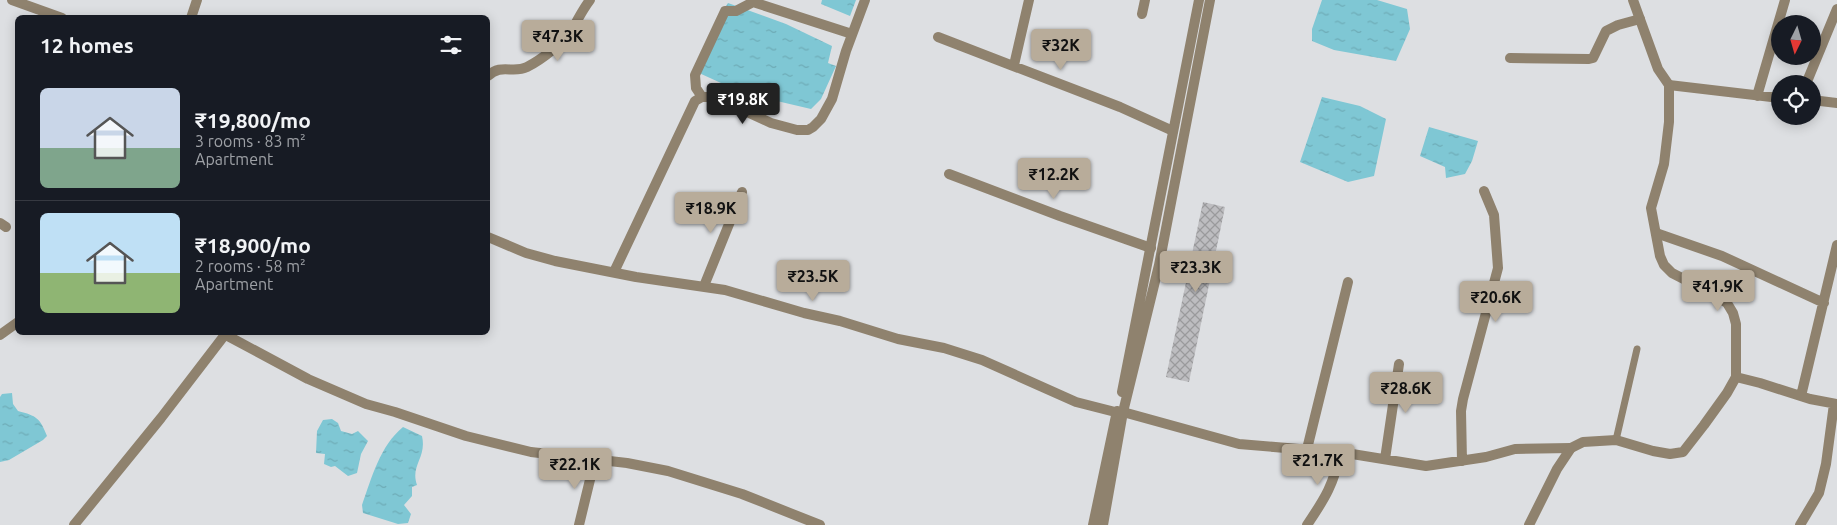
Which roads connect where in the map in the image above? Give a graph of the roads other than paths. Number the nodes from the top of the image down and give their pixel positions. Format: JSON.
{"nodes":[{"id":1,"x":12,"y":0,"type":"edge"},
{"id":2,"x":197,"y":0,"type":"edge"},
{"id":3,"x":590,"y":0,"type":"edge"},
{"id":4,"x":865,"y":0,"type":"edge"},
{"id":5,"x":1029,"y":0,"type":"edge"},
{"id":6,"x":1145,"y":0,"type":"edge"},
{"id":7,"x":1199,"y":0,"type":"edge"},
{"id":8,"x":1210,"y":0,"type":"edge"},
{"id":9,"x":1633,"y":0,"type":"edge"},
{"id":10,"x":1785,"y":0,"type":"edge"},
{"id":11,"x":1837,"y":9,"type":"edge"},
{"id":12,"x":1142,"y":14,"type":"dead end"},
{"id":13,"x":54,"y":15,"type":"edge"},
{"id":14,"x":192,"y":15,"type":"edge"},
{"id":15,"x":1640,"y":19,"type":"junction"},
{"id":16,"x":852,"y":34,"type":"junction"},
{"id":17,"x":938,"y":37,"type":"dead end"},
{"id":18,"x":1510,"y":58,"type":"dead end"},
{"id":19,"x":1014,"y":66,"type":"junction"},
{"id":20,"x":490,"y":74,"type":"edge"},
{"id":21,"x":1810,"y":75,"type":"edge"},
{"id":22,"x":1669,"y":85,"type":"junction"},
{"id":23,"x":1757,"y":96,"type":"junction"},
{"id":24,"x":702,"y":97,"type":"junction"},
{"id":25,"x":1771,"y":97,"type":"edge"},
{"id":26,"x":1821,"y":101,"type":"edge"},
{"id":27,"x":1837,"y":103,"type":"edge"},
{"id":28,"x":1173,"y":131,"type":"junction"},
{"id":29,"x":949,"y":174,"type":"dead end"},
{"id":30,"x":1484,"y":191,"type":"dead end"},
{"id":31,"x":742,"y":192,"type":"dead end"},
{"id":32,"x":1656,"y":233,"type":"junction"},
{"id":33,"x":490,"y":238,"type":"edge"},
{"id":34,"x":1837,"y":245,"type":"edge"},
{"id":35,"x":1151,"y":248,"type":"junction"},
{"id":36,"x":614,"y":272,"type":"junction"},
{"id":37,"x":1348,"y":282,"type":"dead end"},
{"id":38,"x":704,"y":286,"type":"junction"},
{"id":39,"x":1824,"y":302,"type":"junction"},
{"id":40,"x":15,"y":324,"type":"edge"},
{"id":41,"x":0,"y":335,"type":"edge"},
{"id":42,"x":225,"y":335,"type":"edge"},
{"id":43,"x":228,"y":335,"type":"edge"},
{"id":44,"x":1637,"y":349,"type":"dead end"},
{"id":45,"x":1399,"y":364,"type":"dead end"},
{"id":46,"x":1736,"y":377,"type":"junction"},
{"id":47,"x":1801,"y":396,"type":"junction"},
{"id":48,"x":1835,"y":404,"type":"edge"},
{"id":49,"x":1121,"y":413,"type":"junction"},
{"id":50,"x":1616,"y":440,"type":"junction"},
{"id":51,"x":1571,"y":448,"type":"junction"},
{"id":52,"x":1307,"y":449,"type":"junction"},
{"id":53,"x":1340,"y":452,"type":"junction"},
{"id":54,"x":595,"y":459,"type":"junction"},
{"id":55,"x":1385,"y":459,"type":"junction"},
{"id":56,"x":1462,"y":461,"type":"junction"},
{"id":57,"x":74,"y":525,"type":"edge"},
{"id":58,"x":579,"y":525,"type":"edge"},
{"id":59,"x":820,"y":525,"type":"edge"},
{"id":60,"x":1093,"y":525,"type":"edge"},
{"id":61,"x":1103,"y":525,"type":"edge"},
{"id":62,"x":1307,"y":525,"type":"edge"},
{"id":63,"x":1529,"y":525,"type":"edge"},
{"id":64,"x":1800,"y":525,"type":"edge"}],
"edges":[{"from":1,"to":13,"type":"street"},
{"from":2,"to":14,"type":"street"},
{"from":3,"to":20,"type":"street"},
{"from":4,"to":16,"type":"street"},
{"from":5,"to":19,"type":"street"},
{"from":6,"to":12,"type":"street"},
{"from":7,"to":28,"type":"street"},
{"from":8,"to":49,"type":"street"},
{"from":9,"to":15,"type":"street"},
{"from":10,"to":23,"type":"street"},
{"from":11,"to":21,"type":"street"},
{"from":15,"to":18,"type":"street"},
{"from":15,"to":22,"type":"street"},
{"from":16,"to":24,"type":"street"},
{"from":16,"to":24,"type":"street"},
{"from":17,"to":19,"type":"street"},
{"from":19,"to":28,"type":"street"},
{"from":22,"to":23,"type":"street"},
{"from":22,"to":32,"type":"street"},
{"from":23,"to":25,"type":"street"},
{"from":24,"to":36,"type":"street"},
{"from":26,"to":27,"type":"street"},
{"from":28,"to":35,"type":"street"},
{"from":29,"to":35,"type":"street"},
{"from":30,"to":56,"type":"street"},
{"from":31,"to":38,"type":"street"},
{"from":32,"to":39,"type":"street"},
{"from":32,"to":46,"type":"street"},
{"from":33,"to":36,"type":"street"},
{"from":34,"to":39,"type":"street"},
{"from":35,"to":49,"type":"street"},
{"from":36,"to":38,"type":"street"},
{"from":37,"to":52,"type":"street"},
{"from":38,"to":49,"type":"street"},
{"from":39,"to":47,"type":"street"},
{"from":40,"to":41,"type":"street"},
{"from":42,"to":57,"type":"street"},
{"from":43,"to":54,"type":"street"},
{"from":44,"to":50,"type":"lane"},
{"from":45,"to":55,"type":"street"},
{"from":46,"to":47,"type":"street"},
{"from":46,"to":50,"type":"street"},
{"from":47,"to":48,"type":"street"},
{"from":48,"to":64,"type":"street"},
{"from":49,"to":52,"type":"street"},
{"from":49,"to":60,"type":"street"},
{"from":49,"to":61,"type":"street"},
{"from":50,"to":51,"type":"street"},
{"from":51,"to":56,"type":"street"},
{"from":51,"to":63,"type":"street"},
{"from":52,"to":53,"type":"street"},
{"from":53,"to":55,"type":"street"},
{"from":53,"to":62,"type":"street"},
{"from":54,"to":58,"type":"street"},
{"from":54,"to":59,"type":"street"},
{"from":55,"to":56,"type":"street"}]}
